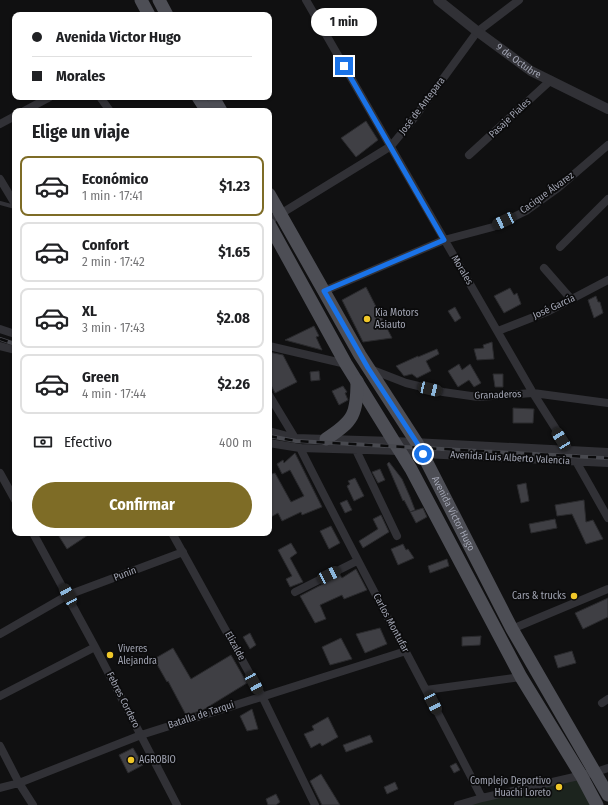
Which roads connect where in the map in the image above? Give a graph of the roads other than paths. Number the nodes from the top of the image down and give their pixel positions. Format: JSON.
{"nodes":[{"id":1,"x":141,"y":0,"type":"edge"},
{"id":2,"x":159,"y":0,"type":"edge"},
{"id":3,"x":306,"y":0,"type":"edge"},
{"id":4,"x":519,"y":0,"type":"edge"},
{"id":5,"x":442,"y":1,"type":"edge"},
{"id":6,"x":147,"y":12,"type":"edge"},
{"id":7,"x":165,"y":12,"type":"edge"},
{"id":8,"x":477,"y":32,"type":"junction"},
{"id":9,"x":551,"y":80,"type":"junction"},
{"id":10,"x":44,"y":100,"type":"edge"},
{"id":11,"x":30,"y":108,"type":"edge"},
{"id":12,"x":608,"y":108,"type":"edge"},
{"id":13,"x":12,"y":118,"type":"edge"},
{"id":14,"x":0,"y":124,"type":"edge"},
{"id":15,"x":608,"y":145,"type":"edge"},
{"id":16,"x":391,"y":146,"type":"junction"},
{"id":17,"x":469,"y":155,"type":"dead end"},
{"id":18,"x":0,"y":179,"type":"edge"},
{"id":19,"x":272,"y":199,"type":"edge"},
{"id":20,"x":608,"y":199,"type":"edge"},
{"id":21,"x":12,"y":200,"type":"edge"},
{"id":22,"x":0,"y":203,"type":"edge"},
{"id":23,"x":12,"y":205,"type":"edge"},
{"id":24,"x":281,"y":214,"type":"junction"},
{"id":25,"x":272,"y":219,"type":"edge"},
{"id":26,"x":272,"y":229,"type":"edge"},
{"id":27,"x":444,"y":240,"type":"junction"},
{"id":28,"x":560,"y":247,"type":"dead end"},
{"id":29,"x":544,"y":268,"type":"dead end"},
{"id":30,"x":608,"y":280,"type":"edge"},
{"id":31,"x":324,"y":291,"type":"junction"},
{"id":32,"x":571,"y":299,"type":"junction"},
{"id":33,"x":0,"y":329,"type":"edge"},
{"id":34,"x":498,"y":331,"type":"junction"},
{"id":35,"x":12,"y":333,"type":"edge"},
{"id":36,"x":0,"y":346,"type":"edge"},
{"id":37,"x":272,"y":347,"type":"edge"},
{"id":38,"x":12,"y":349,"type":"edge"},
{"id":39,"x":346,"y":364,"type":"junction"},
{"id":40,"x":368,"y":368,"type":"junction"},
{"id":41,"x":357,"y":381,"type":"junction"},
{"id":42,"x":533,"y":393,"type":"junction"},
{"id":43,"x":272,"y":400,"type":"edge"},
{"id":44,"x":608,"y":402,"type":"edge"},
{"id":45,"x":272,"y":432,"type":"edge"},
{"id":46,"x":295,"y":438,"type":"junction"},
{"id":47,"x":326,"y":439,"type":"junction"},
{"id":48,"x":272,"y":443,"type":"edge"},
{"id":49,"x":397,"y":446,"type":"junction"},
{"id":50,"x":300,"y":448,"type":"junction"},
{"id":51,"x":420,"y":448,"type":"junction"},
{"id":52,"x":356,"y":450,"type":"junction"},
{"id":53,"x":568,"y":450,"type":"junction"},
{"id":54,"x":608,"y":452,"type":"edge"},
{"id":55,"x":575,"y":462,"type":"junction"},
{"id":56,"x":608,"y":463,"type":"edge"},
{"id":57,"x":0,"y":473,"type":"edge"},
{"id":58,"x":12,"y":495,"type":"edge"},
{"id":59,"x":608,"y":518,"type":"edge"},
{"id":60,"x":35,"y":536,"type":"edge"},
{"id":61,"x":174,"y":536,"type":"edge"},
{"id":62,"x":397,"y":536,"type":"dead end"},
{"id":63,"x":183,"y":552,"type":"junction"},
{"id":64,"x":357,"y":562,"type":"junction"},
{"id":65,"x":608,"y":589,"type":"edge"},
{"id":66,"x":295,"y":592,"type":"dead end"},
{"id":67,"x":68,"y":595,"type":"junction"},
{"id":68,"x":512,"y":629,"type":"junction"},
{"id":69,"x":0,"y":634,"type":"edge"},
{"id":70,"x":95,"y":647,"type":"junction"},
{"id":71,"x":406,"y":651,"type":"junction"},
{"id":72,"x":521,"y":677,"type":"junction"},
{"id":73,"x":426,"y":690,"type":"junction"},
{"id":74,"x":0,"y":696,"type":"edge"},
{"id":75,"x":262,"y":696,"type":"junction"},
{"id":76,"x":141,"y":735,"type":"junction"},
{"id":77,"x":0,"y":746,"type":"edge"},
{"id":78,"x":602,"y":770,"type":"edge"},
{"id":79,"x":581,"y":775,"type":"junction"},
{"id":80,"x":19,"y":783,"type":"junction"},
{"id":81,"x":0,"y":788,"type":"edge"},
{"id":82,"x":608,"y":795,"type":"edge"},
{"id":83,"x":482,"y":798,"type":"junction"},
{"id":84,"x":33,"y":805,"type":"edge"},
{"id":85,"x":177,"y":805,"type":"edge"},
{"id":86,"x":315,"y":805,"type":"edge"},
{"id":87,"x":458,"y":805,"type":"edge"},
{"id":88,"x":597,"y":805,"type":"edge"}],
"edges":[{"from":1,"to":6,"type":"main road"},
{"from":2,"to":7,"type":"main road"},
{"from":3,"to":16,"type":"street","name":"Morales"},
{"from":4,"to":8,"type":"street","name":"José de Antepara"},
{"from":5,"to":8,"type":"street","name":"9 de Octubre"},
{"from":8,"to":9,"type":"street","name":"9 de Octubre"},
{"from":8,"to":16,"type":"street","name":"José de Antepara"},
{"from":9,"to":12,"type":"street","name":"9 de Octubre"},
{"from":9,"to":17,"type":"street","name":"Pasaje Piales"},
{"from":10,"to":11,"type":"street"},
{"from":13,"to":14,"type":"street"},
{"from":15,"to":27,"type":"street","name":"Cacique Álvarez"},
{"from":16,"to":24,"type":"street","name":"José de Antepara"},
{"from":16,"to":27,"type":"street","name":"Morales"},
{"from":18,"to":21,"type":"street"},
{"from":19,"to":24,"type":"main road","name":"Avenida Victor Hugo"},
{"from":20,"to":28,"type":"street"},
{"from":22,"to":23,"type":"lane"},
{"from":24,"to":25,"type":"street","name":"José de Antepara"},
{"from":24,"to":31,"type":"main road","name":"Avenida Victor Hugo"},
{"from":26,"to":39,"type":"main road","name":"Avenida Victor Hugo"},
{"from":27,"to":31,"type":"street","name":"Cacique Álvarez"},
{"from":27,"to":34,"type":"street","name":"Morales"},
{"from":29,"to":32,"type":"street"},
{"from":30,"to":32,"type":"street","name":"José García"},
{"from":31,"to":40,"type":"main road","name":"Avenida Victor Hugo"},
{"from":32,"to":34,"type":"street","name":"José García"},
{"from":33,"to":35,"type":"street"},
{"from":34,"to":42,"type":"street","name":"Morales"},
{"from":36,"to":38,"type":"street"},
{"from":37,"to":39,"type":"street"},
{"from":39,"to":41,"type":"main road","name":"Avenida Victor Hugo"},
{"from":40,"to":42,"type":"street","name":"Granaderos"},
{"from":40,"to":51,"type":"main road","name":"Avenida Victor Hugo"},
{"from":41,"to":47,"type":"main road"},
{"from":41,"to":49,"type":"main road","name":"Avenida Victor Hugo"},
{"from":42,"to":44,"type":"street","name":"Granaderos"},
{"from":42,"to":53,"type":"street","name":"Morales"},
{"from":43,"to":46,"type":"street"},
{"from":45,"to":46,"type":"street","name":"Avenida Luis Alberto Valencia"},
{"from":46,"to":47,"type":"street","name":"Avenida Luis Alberto Valencia"},
{"from":47,"to":49,"type":"street","name":"Avenida Luis Alberto Valencia"},
{"from":48,"to":50,"type":"street","name":"Avenida Luis Alberto Valencia"},
{"from":49,"to":51,"type":"street","name":"Avenida Luis Alberto Valencia"},
{"from":49,"to":51,"type":"street","name":"Avenida Luis Alberto Valencia"},
{"from":49,"to":52,"type":"street","name":"Avenida Luis Alberto Valencia"},
{"from":49,"to":72,"type":"main road","name":"Avenida Victor Hugo"},
{"from":50,"to":52,"type":"street","name":"Avenida Luis Alberto Valencia"},
{"from":50,"to":64,"type":"street","name":"Carlos Montufar"},
{"from":51,"to":53,"type":"street","name":"Avenida Luis Alberto Valencia"},
{"from":51,"to":55,"type":"street","name":"Avenida Luis Alberto Valencia"},
{"from":51,"to":68,"type":"main road","name":"Avenida Victor Hugo"},
{"from":52,"to":62,"type":"street"},
{"from":53,"to":54,"type":"street","name":"Avenida Luis Alberto Valencia"},
{"from":53,"to":55,"type":"street","name":"Morales"},
{"from":55,"to":56,"type":"street","name":"Avenida Luis Alberto Valencia"},
{"from":55,"to":59,"type":"street","name":"Morales"},
{"from":57,"to":58,"type":"street"},
{"from":60,"to":67,"type":"street","name":"Febres Cordero"},
{"from":61,"to":63,"type":"street","name":"Elizalde"},
{"from":63,"to":67,"type":"street","name":"Punin"},
{"from":63,"to":75,"type":"street","name":"Elizalde"},
{"from":64,"to":66,"type":"street"},
{"from":64,"to":71,"type":"street","name":"Carlos Montufar"},
{"from":65,"to":68,"type":"street"},
{"from":67,"to":69,"type":"street","name":"Punin"},
{"from":67,"to":70,"type":"street","name":"Febres Cordero"},
{"from":68,"to":78,"type":"main road","name":"Avenida Victor Hugo"},
{"from":70,"to":74,"type":"street"},
{"from":70,"to":76,"type":"street","name":"Febres Cordero"},
{"from":71,"to":73,"type":"street","name":"Carlos Montufar"},
{"from":71,"to":75,"type":"street","name":"Batalla de Tarqui"},
{"from":72,"to":73,"type":"street"},
{"from":72,"to":79,"type":"main road","name":"Avenida Victor Hugo"},
{"from":73,"to":83,"type":"street","name":"Carlos Montufar"},
{"from":75,"to":76,"type":"street","name":"Batalla de Tarqui"},
{"from":75,"to":86,"type":"street","name":"Elizalde"},
{"from":76,"to":80,"type":"street","name":"Batalla de Tarqui"},
{"from":76,"to":85,"type":"street","name":"Febres Cordero"},
{"from":77,"to":80,"type":"street"},
{"from":78,"to":79,"type":"street"},
{"from":78,"to":82,"type":"main road","name":"Avenida Victor Hugo"},
{"from":79,"to":83,"type":"street"},
{"from":79,"to":88,"type":"main road","name":"Avenida Victor Hugo"},
{"from":80,"to":81,"type":"street","name":"Batalla de Tarqui"},
{"from":80,"to":84,"type":"street"},
{"from":83,"to":87,"type":"street"}]}
